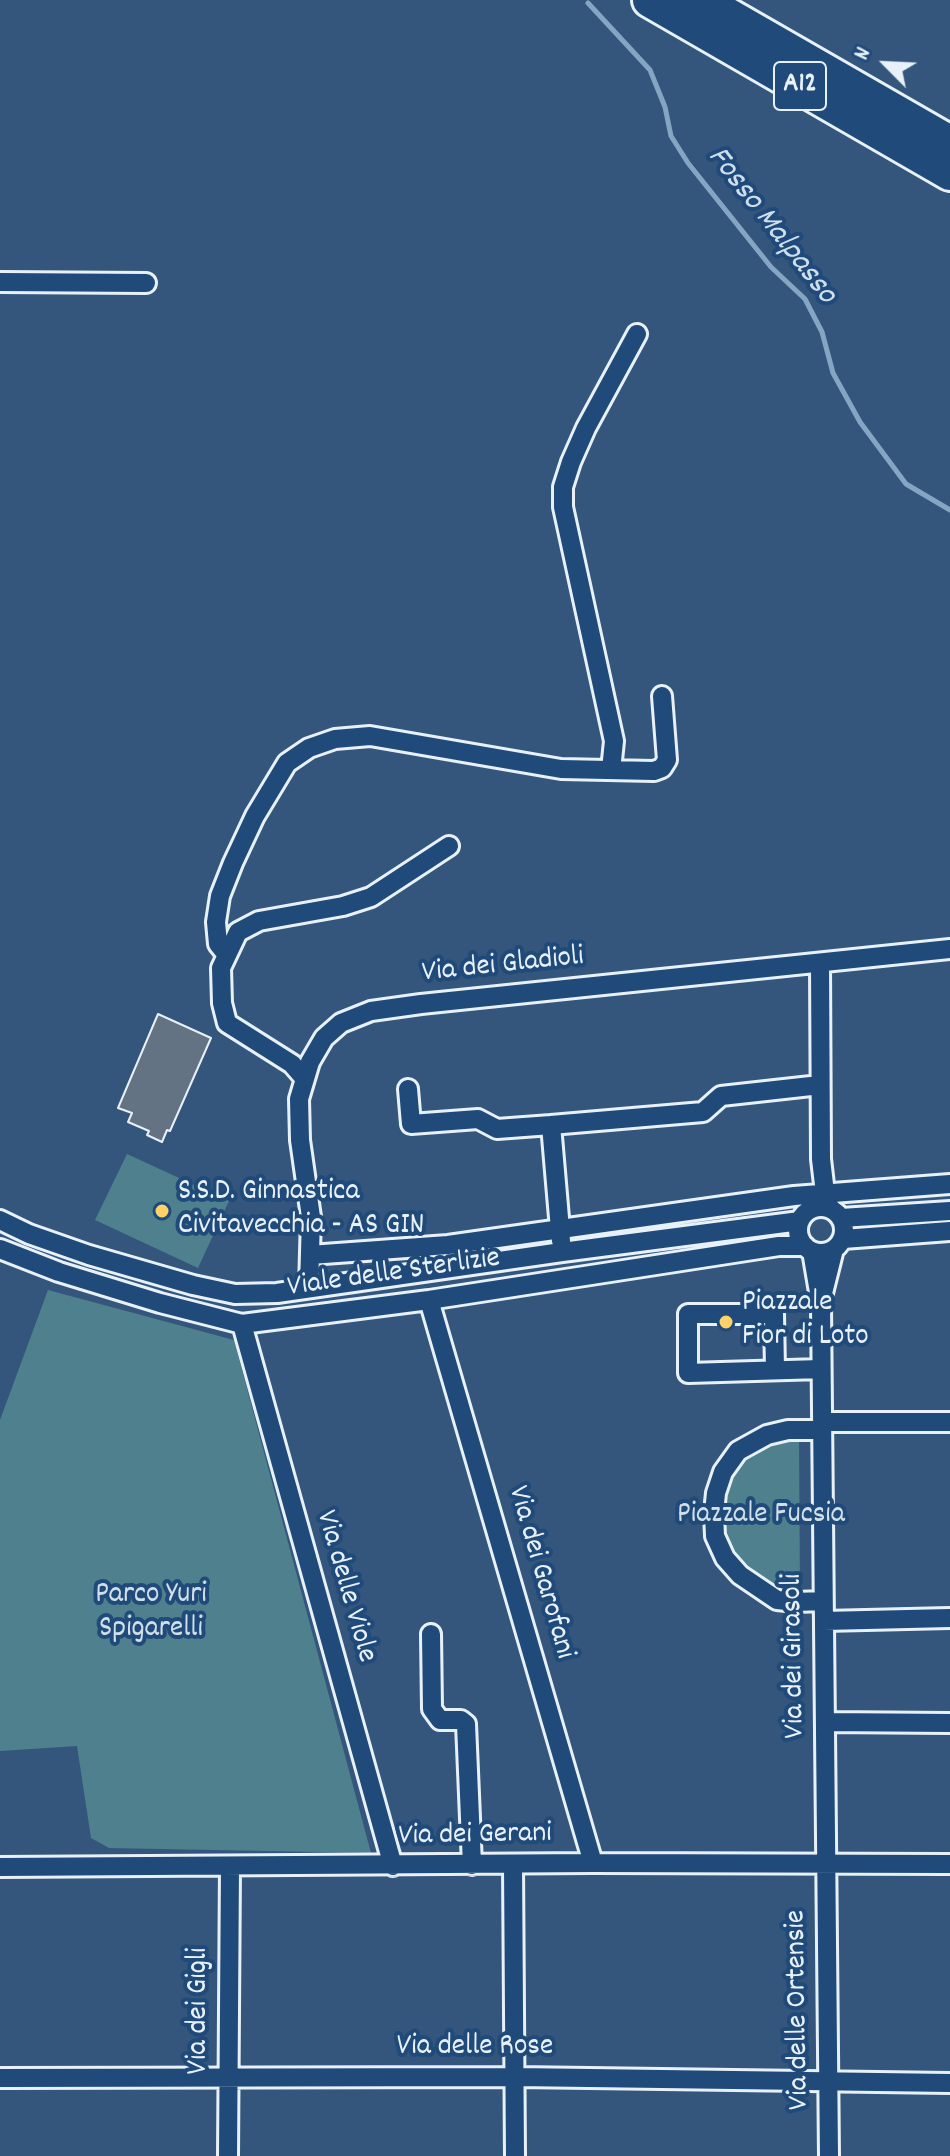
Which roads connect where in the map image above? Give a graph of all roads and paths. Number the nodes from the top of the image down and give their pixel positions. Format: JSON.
{"nodes":[{"id":1,"x":650,"y":0,"type":"edge"},
{"id":2,"x":701,"y":0,"type":"edge"},
{"id":3,"x":950,"y":143,"type":"edge"},
{"id":4,"x":950,"y":173,"type":"edge"},
{"id":5,"x":0,"y":282,"type":"edge"},
{"id":6,"x":146,"y":283,"type":"dead end"},
{"id":7,"x":637,"y":334,"type":"dead end"},
{"id":8,"x":662,"y":696,"type":"dead end"},
{"id":9,"x":611,"y":770,"type":"junction"},
{"id":10,"x":449,"y":846,"type":"dead end"},
{"id":11,"x":950,"y":949,"type":"edge"},
{"id":12,"x":226,"y":954,"type":"junction"},
{"id":13,"x":820,"y":963,"type":"junction"},
{"id":14,"x":305,"y":1079,"type":"junction"},
{"id":15,"x":820,"y":1085,"type":"junction"},
{"id":16,"x":408,"y":1089,"type":"dead end"},
{"id":17,"x":551,"y":1125,"type":"junction"},
{"id":18,"x":950,"y":1184,"type":"edge"},
{"id":19,"x":820,"y":1207,"type":"junction"},
{"id":20,"x":950,"y":1211,"type":"edge"},
{"id":21,"x":0,"y":1220,"type":"edge"},
{"id":22,"x":560,"y":1229,"type":"junction"},
{"id":23,"x":950,"y":1231,"type":"edge"},
{"id":24,"x":838,"y":1244,"type":"junction"},
{"id":25,"x":0,"y":1249,"type":"edge"},
{"id":26,"x":809,"y":1249,"type":"junction"},
{"id":27,"x":562,"y":1252,"type":"junction"},
{"id":28,"x":310,"y":1255,"type":"junction"},
{"id":29,"x":309,"y":1288,"type":"junction"},
{"id":30,"x":429,"y":1300,"type":"junction"},
{"id":31,"x":821,"y":1304,"type":"junction"},
{"id":32,"x":242,"y":1324,"type":"junction"},
{"id":33,"x":821,"y":1369,"type":"junction"},
{"id":34,"x":775,"y":1370,"type":"junction"},
{"id":35,"x":950,"y":1422,"type":"edge"},
{"id":36,"x":822,"y":1426,"type":"junction"},
{"id":37,"x":823,"y":1601,"type":"junction"},
{"id":38,"x":950,"y":1618,"type":"edge"},
{"id":39,"x":824,"y":1621,"type":"junction"},
{"id":40,"x":431,"y":1634,"type":"dead end"},
{"id":41,"x":825,"y":1722,"type":"junction"},
{"id":42,"x":950,"y":1723,"type":"edge"},
{"id":43,"x":593,"y":1863,"type":"junction"},
{"id":44,"x":826,"y":1863,"type":"junction"},
{"id":45,"x":513,"y":1864,"type":"junction"},
{"id":46,"x":950,"y":1864,"type":"edge"},
{"id":47,"x":472,"y":1865,"type":"junction"},
{"id":48,"x":230,"y":1866,"type":"junction"},
{"id":49,"x":393,"y":1866,"type":"junction"},
{"id":50,"x":0,"y":1867,"type":"edge"},
{"id":51,"x":517,"y":2077,"type":"junction"},
{"id":52,"x":0,"y":2078,"type":"edge"},
{"id":53,"x":228,"y":2079,"type":"junction"},
{"id":54,"x":829,"y":2080,"type":"junction"},
{"id":55,"x":950,"y":2083,"type":"edge"},
{"id":56,"x":228,"y":2156,"type":"edge"},
{"id":57,"x":515,"y":2156,"type":"edge"},
{"id":58,"x":829,"y":2156,"type":"edge"}],
"edges":[{"from":1,"to":4,"type":"highway","number":"A12"},
{"from":2,"to":3,"type":"highway","number":"A12"},
{"from":5,"to":6,"type":"street"},
{"from":7,"to":9,"type":"street"},
{"from":8,"to":9,"type":"street"},
{"from":9,"to":12,"type":"street"},
{"from":10,"to":12,"type":"street"},
{"from":11,"to":13,"type":"street","name":"Via dei Gladioli"},
{"from":12,"to":14,"type":"street"},
{"from":13,"to":14,"type":"street","name":"Via dei Gladioli"},
{"from":13,"to":15,"type":"street"},
{"from":14,"to":28,"type":"street","name":"Via dei Gladioli"},
{"from":15,"to":17,"type":"street"},
{"from":15,"to":19,"type":"street"},
{"from":16,"to":17,"type":"street"},
{"from":17,"to":22,"type":"street"},
{"from":18,"to":19,"type":"street","name":"Viale delle Sterlizie"},
{"from":19,"to":20,"type":"street","name":"Viale delle Sterlizie"},
{"from":19,"to":22,"type":"street","name":"Viale delle Sterlizie"},
{"from":19,"to":24,"type":"street","name":"Via dei Girasoli"},
{"from":19,"to":26,"type":"street","name":"Via dei Girasoli"},
{"from":19,"to":27,"type":"street","name":"Viale delle Sterlizie"},
{"from":21,"to":29,"type":"street","name":"Viale delle Sterlizie"},
{"from":22,"to":27,"type":"street"},
{"from":22,"to":28,"type":"street","name":"Viale delle Sterlizie"},
{"from":23,"to":24,"type":"street"},
{"from":24,"to":26,"type":"street","name":"Viale delle Sterlizie"},
{"from":24,"to":31,"type":"street","name":"Via dei Girasoli"},
{"from":25,"to":32,"type":"street","name":"Viale delle Sterlizie"},
{"from":26,"to":30,"type":"street","name":"Viale delle Sterlizie"},
{"from":26,"to":31,"type":"street","name":"Via dei Girasoli"},
{"from":27,"to":29,"type":"street","name":"Viale delle Sterlizie"},
{"from":28,"to":29,"type":"street","name":"Via dei Gladioli"},
{"from":30,"to":32,"type":"street","name":"Viale delle Sterlizie"},
{"from":30,"to":43,"type":"street","name":"Via dei Garofani"},
{"from":31,"to":33,"type":"street","name":"Via dei Girasoli"},
{"from":32,"to":49,"type":"street","name":"Via delle Viole"},
{"from":33,"to":34,"type":"street"},
{"from":33,"to":36,"type":"street","name":"Via dei Girasoli"},
{"from":34,"to":34,"type":"street"},
{"from":35,"to":36,"type":"street"},
{"from":36,"to":37,"type":"street","name":"Via dei Girasoli"},
{"from":36,"to":37,"type":"street"},
{"from":37,"to":39,"type":"street","name":"Via dei Girasoli"},
{"from":38,"to":39,"type":"street"},
{"from":39,"to":41,"type":"street","name":"Via dei Girasoli"},
{"from":40,"to":47,"type":"street"},
{"from":41,"to":42,"type":"street"},
{"from":41,"to":44,"type":"street","name":"Via dei Girasoli"},
{"from":43,"to":44,"type":"street","name":"Via dei Gerani"},
{"from":43,"to":45,"type":"street","name":"Via dei Gerani"},
{"from":44,"to":46,"type":"street","name":"Via dei Gerani"},
{"from":44,"to":54,"type":"street","name":"Via delle Ortensie"},
{"from":45,"to":47,"type":"street","name":"Via dei Gerani"},
{"from":45,"to":51,"type":"street"},
{"from":47,"to":49,"type":"street","name":"Via dei Gerani"},
{"from":48,"to":49,"type":"street","name":"Via dei Gerani"},
{"from":48,"to":50,"type":"street","name":"Via dei Gerani"},
{"from":48,"to":53,"type":"street","name":"Via dei Gigli"},
{"from":51,"to":53,"type":"street","name":"Via delle Rose"},
{"from":51,"to":54,"type":"street","name":"Via delle Rose"},
{"from":51,"to":57,"type":"street"},
{"from":52,"to":53,"type":"street","name":"Via delle Rose"},
{"from":53,"to":56,"type":"street","name":"Via dei Gigli"},
{"from":54,"to":55,"type":"street","name":"Via delle Rose"},
{"from":54,"to":58,"type":"street","name":"Via delle Ortensie"}]}
